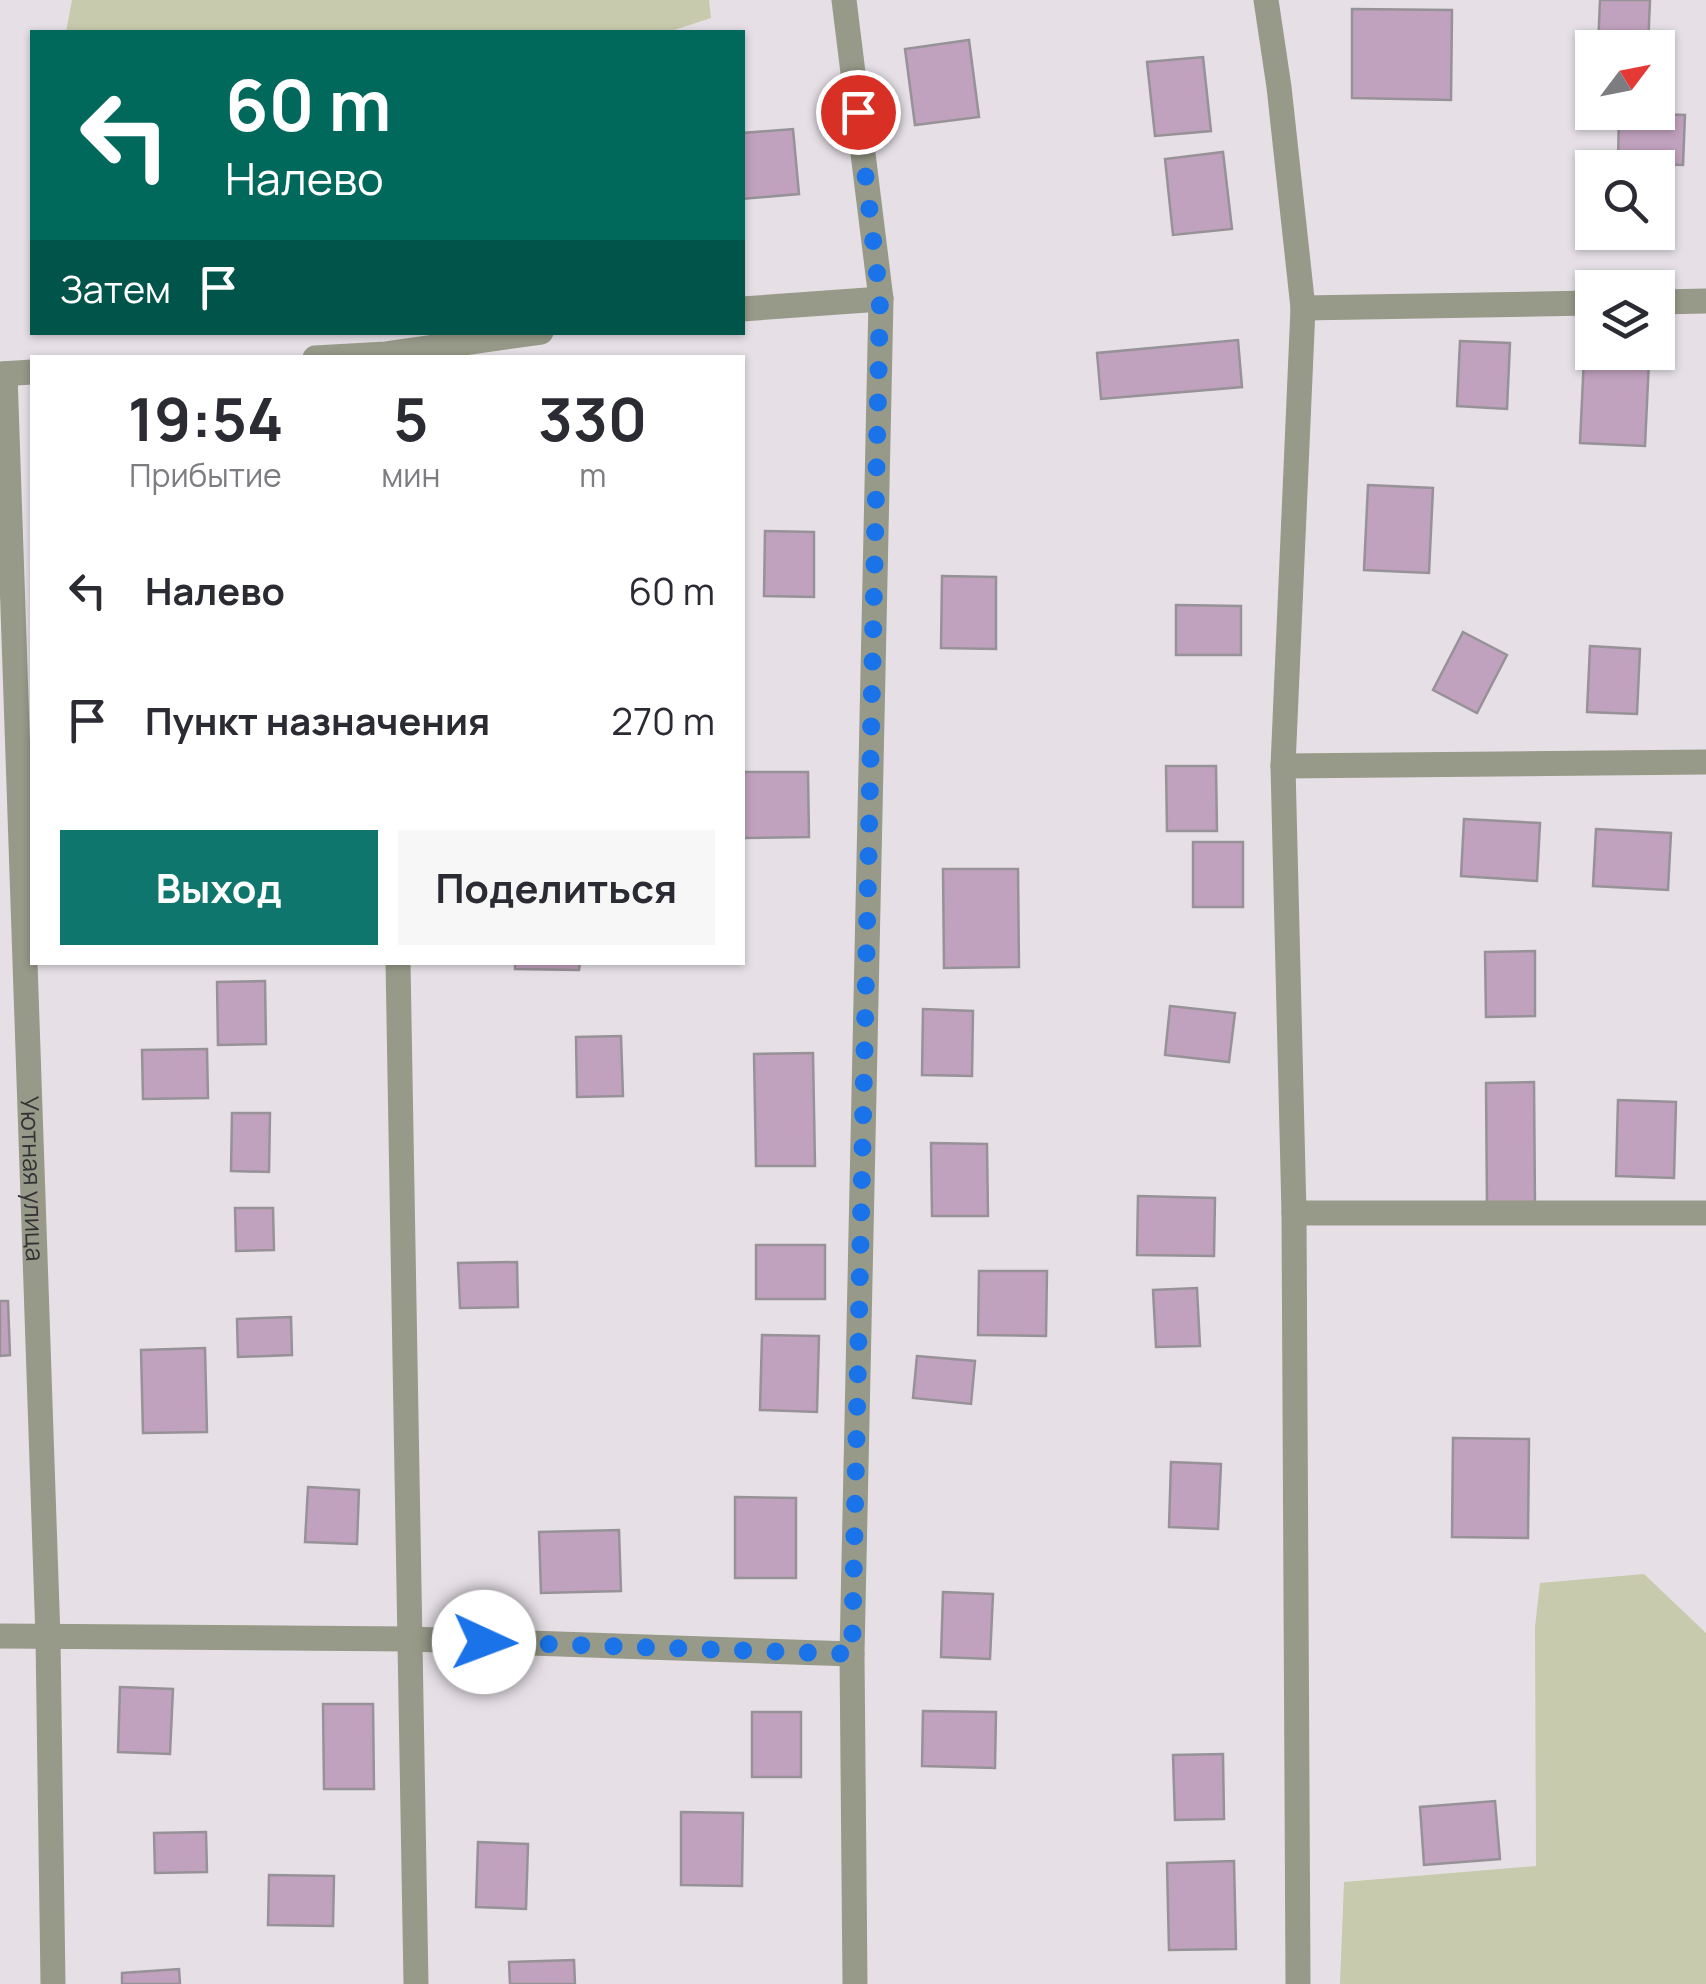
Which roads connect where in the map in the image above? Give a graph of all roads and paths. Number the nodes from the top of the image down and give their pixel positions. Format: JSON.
{"nodes":[{"id":1,"x":844,"y":0,"type":"edge"},
{"id":2,"x":1266,"y":0,"type":"edge"},
{"id":3,"x":880,"y":299,"type":"junction"},
{"id":4,"x":1706,"y":301,"type":"edge"},
{"id":5,"x":1675,"y":302,"type":"edge"},
{"id":6,"x":1575,"y":303,"type":"edge"},
{"id":7,"x":1304,"y":308,"type":"junction"},
{"id":8,"x":745,"y":309,"type":"edge"},
{"id":9,"x":522,"y":335,"type":"edge"},
{"id":10,"x":392,"y":355,"type":"edge"},
{"id":11,"x":30,"y":372,"type":"edge"},
{"id":12,"x":2,"y":374,"type":"edge"},
{"id":13,"x":1706,"y":762,"type":"edge"},
{"id":14,"x":1284,"y":766,"type":"junction"},
{"id":15,"x":398,"y":965,"type":"edge"},
{"id":16,"x":1294,"y":1213,"type":"junction"},
{"id":17,"x":1706,"y":1213,"type":"edge"},
{"id":18,"x":0,"y":1636,"type":"edge"},
{"id":19,"x":48,"y":1638,"type":"junction"},
{"id":20,"x":410,"y":1639,"type":"junction"},
{"id":21,"x":852,"y":1654,"type":"junction"},
{"id":22,"x":53,"y":1984,"type":"edge"},
{"id":23,"x":416,"y":1984,"type":"edge"},
{"id":24,"x":855,"y":1984,"type":"edge"},
{"id":25,"x":1298,"y":1984,"type":"edge"}],
"edges":[{"from":1,"to":3,"type":"street"},
{"from":2,"to":7,"type":"street"},
{"from":3,"to":8,"type":"street"},
{"from":3,"to":21,"type":"street"},
{"from":4,"to":5,"type":"street"},
{"from":6,"to":7,"type":"street"},
{"from":7,"to":14,"type":"street"},
{"from":9,"to":10,"type":"street"},
{"from":11,"to":12,"type":"street"},
{"from":12,"to":19,"type":"street","name":"Уютная улица"},
{"from":13,"to":14,"type":"street"},
{"from":14,"to":16,"type":"street"},
{"from":15,"to":20,"type":"street"},
{"from":16,"to":17,"type":"street"},
{"from":16,"to":25,"type":"street"},
{"from":18,"to":19,"type":"street"},
{"from":19,"to":20,"type":"street"},
{"from":19,"to":22,"type":"street","name":"Уютная улица"},
{"from":20,"to":21,"type":"street"},
{"from":20,"to":23,"type":"street"},
{"from":21,"to":24,"type":"street"}]}
